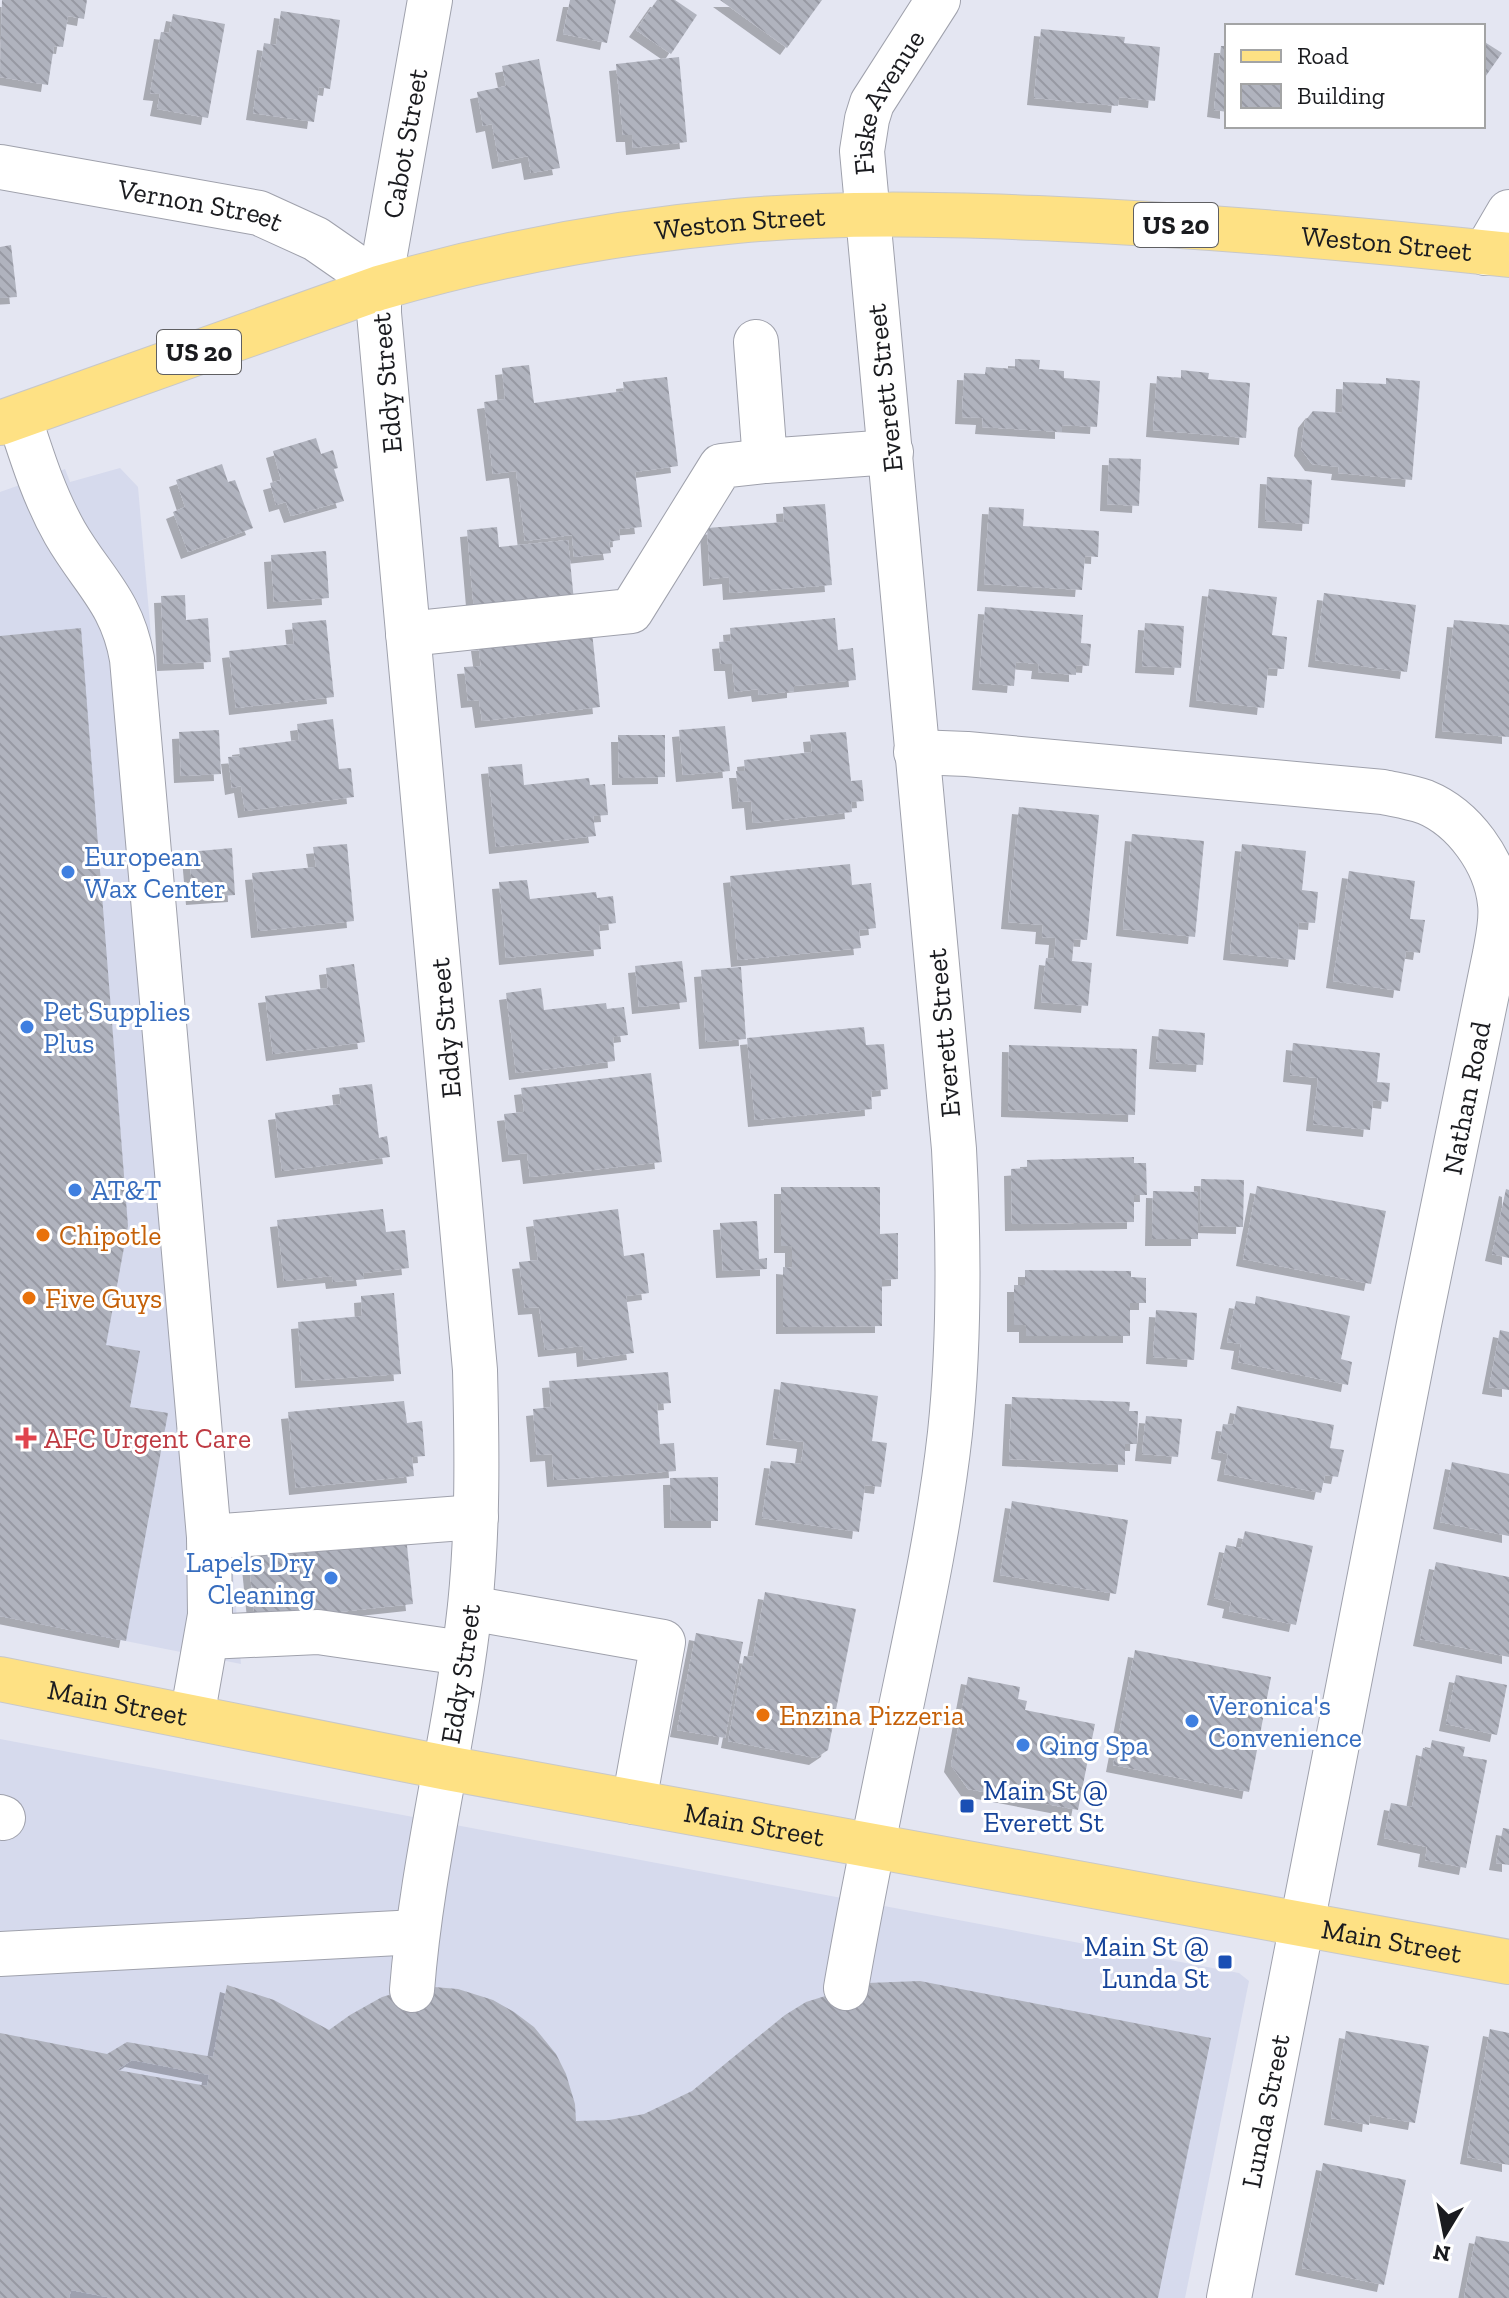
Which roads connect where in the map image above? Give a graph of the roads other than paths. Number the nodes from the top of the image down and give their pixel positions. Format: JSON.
{"nodes":[{"id":1,"x":430,"y":0,"type":"edge"},
{"id":2,"x":938,"y":0,"type":"edge"},
{"id":3,"x":0,"y":167,"type":"edge"},
{"id":4,"x":1509,"y":212,"type":"edge"},
{"id":5,"x":867,"y":215,"type":"junction"},
{"id":6,"x":1497,"y":254,"type":"edge"},
{"id":7,"x":379,"y":288,"type":"junction"},
{"id":8,"x":756,"y":342,"type":"dead end"},
{"id":9,"x":10,"y":420,"type":"edge"},
{"id":10,"x":891,"y":452,"type":"junction"},
{"id":11,"x":765,"y":461,"type":"junction"},
{"id":12,"x":408,"y":634,"type":"junction"},
{"id":13,"x":916,"y":752,"type":"junction"},
{"id":14,"x":476,"y":1517,"type":"junction"},
{"id":15,"x":209,"y":1537,"type":"junction"},
{"id":16,"x":470,"y":1608,"type":"junction"},
{"id":17,"x":207,"y":1637,"type":"junction"},
{"id":18,"x":463,"y":1653,"type":"junction"},
{"id":19,"x":0,"y":1679,"type":"edge"},
{"id":20,"x":192,"y":1717,"type":"junction"},
{"id":21,"x":447,"y":1768,"type":"junction"},
{"id":22,"x":634,"y":1802,"type":"junction"},
{"id":23,"x":872,"y":1846,"type":"junction"},
{"id":24,"x":1302,"y":1924,"type":"junction"},
{"id":25,"x":417,"y":1932,"type":"junction"},
{"id":26,"x":0,"y":1954,"type":"edge"},
{"id":27,"x":1509,"y":1962,"type":"edge"},
{"id":28,"x":846,"y":1988,"type":"dead end"},
{"id":29,"x":412,"y":1990,"type":"dead end"},
{"id":30,"x":1229,"y":2298,"type":"edge"}],
"edges":[{"from":1,"to":7,"type":"street","name":"Cabot Street"},
{"from":2,"to":5,"type":"street","name":"Fiske Avenue"},
{"from":3,"to":7,"type":"street","name":"Vernon Street"},
{"from":4,"to":6,"type":"street"},
{"from":5,"to":6,"type":"main road","name":"Weston Street","number":"US 20"},
{"from":5,"to":7,"type":"main road","name":"Weston Street","number":"US 20"},
{"from":5,"to":10,"type":"street","name":"Everett Street"},
{"from":7,"to":9,"type":"main road","name":"Weston Street","number":"US 20"},
{"from":7,"to":12,"type":"street","name":"Eddy Street"},
{"from":8,"to":11,"type":"street"},
{"from":9,"to":15,"type":"street"},
{"from":10,"to":11,"type":"street"},
{"from":10,"to":13,"type":"street","name":"Everett Street"},
{"from":11,"to":12,"type":"street"},
{"from":12,"to":14,"type":"street","name":"Eddy Street"},
{"from":13,"to":23,"type":"street","name":"Everett Street"},
{"from":13,"to":24,"type":"street","name":"Nathan Road"},
{"from":14,"to":15,"type":"street"},
{"from":14,"to":16,"type":"street","name":"Eddy Street"},
{"from":15,"to":17,"type":"street"},
{"from":16,"to":18,"type":"street","name":"Eddy Street"},
{"from":16,"to":22,"type":"street"},
{"from":17,"to":18,"type":"street"},
{"from":17,"to":20,"type":"street"},
{"from":18,"to":21,"type":"street","name":"Eddy Street"},
{"from":19,"to":20,"type":"main road","name":"Main Street"},
{"from":20,"to":21,"type":"main road","name":"Main Street"},
{"from":21,"to":22,"type":"main road","name":"Main Street"},
{"from":21,"to":25,"type":"street","name":"Eddy Street"},
{"from":22,"to":23,"type":"main road","name":"Main Street"},
{"from":23,"to":24,"type":"main road","name":"Main Street"},
{"from":23,"to":28,"type":"street","name":"Everett Street"},
{"from":24,"to":27,"type":"main road","name":"Main Street"},
{"from":24,"to":30,"type":"street","name":"Lunda Street"},
{"from":25,"to":26,"type":"street"},
{"from":25,"to":29,"type":"street","name":"Eddy Street"}]}
